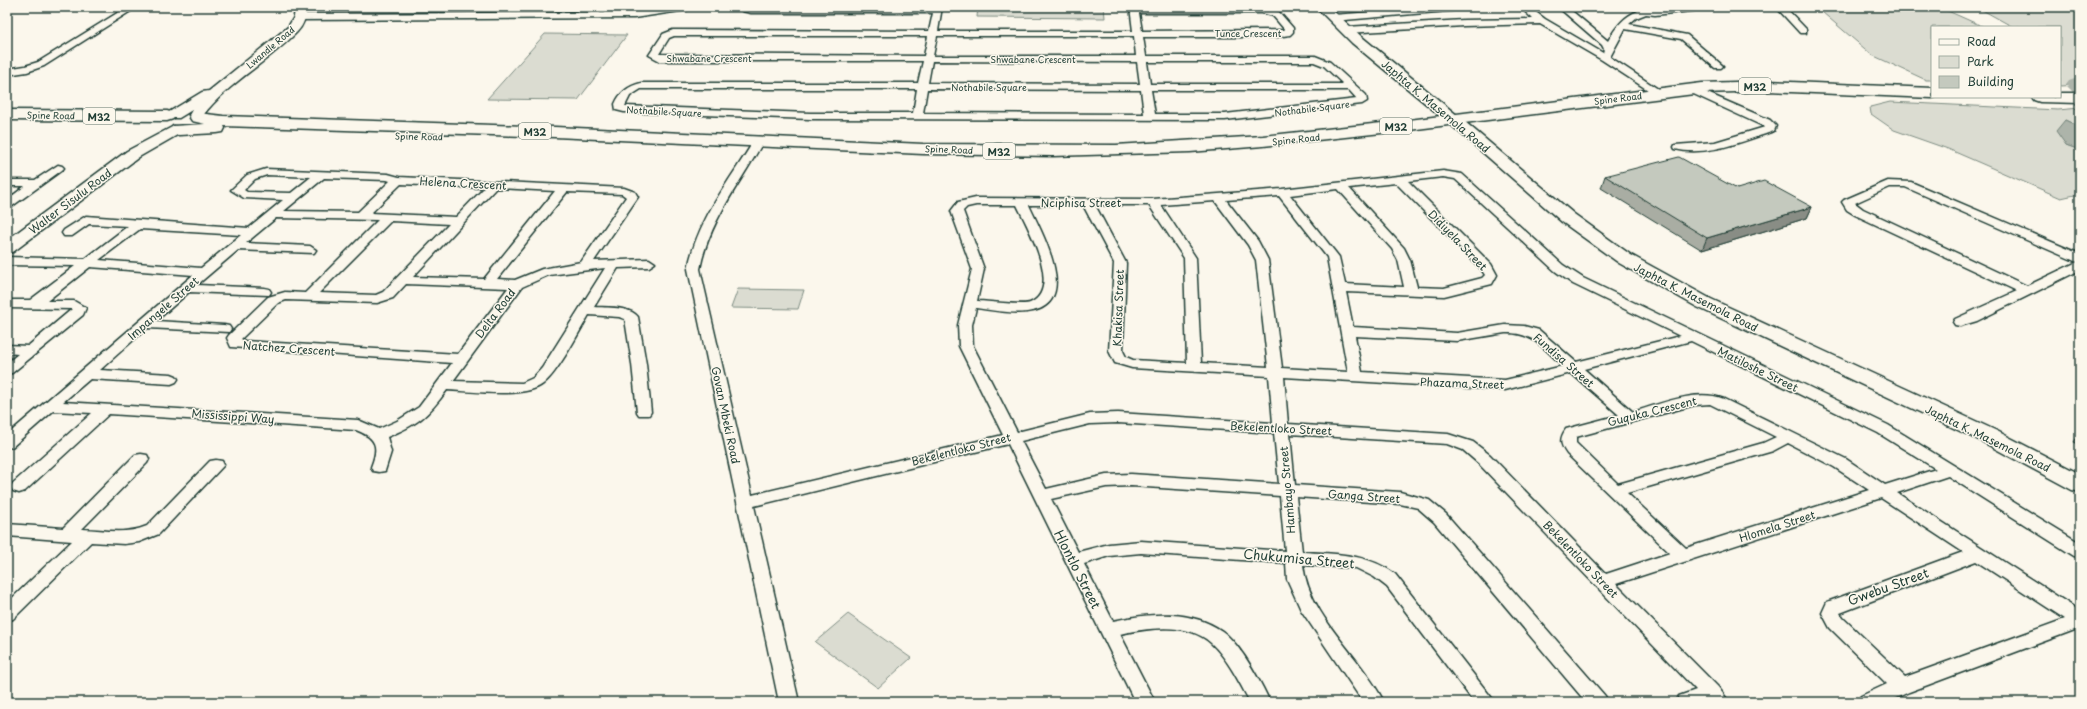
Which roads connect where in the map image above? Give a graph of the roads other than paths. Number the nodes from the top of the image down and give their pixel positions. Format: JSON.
{"nodes":[{"id":1,"x":133,"y":7,"type":"edge"},
{"id":2,"x":402,"y":7,"type":"edge"},
{"id":3,"x":687,"y":7,"type":"edge"},
{"id":4,"x":745,"y":7,"type":"edge"},
{"id":5,"x":1322,"y":7,"type":"edge"},
{"id":6,"x":1460,"y":7,"type":"edge"},
{"id":7,"x":1524,"y":7,"type":"edge"},
{"id":8,"x":1562,"y":7,"type":"edge"},
{"id":9,"x":1636,"y":7,"type":"edge"},
{"id":10,"x":1700,"y":7,"type":"edge"},
{"id":11,"x":1780,"y":7,"type":"edge"},
{"id":12,"x":938,"y":8,"type":"edge"},
{"id":13,"x":1134,"y":8,"type":"edge"},
{"id":14,"x":1650,"y":9,"type":"edge"},
{"id":15,"x":301,"y":12,"type":"edge"},
{"id":16,"x":392,"y":16,"type":"junction"},
{"id":17,"x":1333,"y":18,"type":"junction"},
{"id":18,"x":1542,"y":21,"type":"junction"},
{"id":19,"x":1623,"y":26,"type":"junction"},
{"id":20,"x":1346,"y":30,"type":"junction"},
{"id":21,"x":1803,"y":31,"type":"dead end"},
{"id":22,"x":932,"y":33,"type":"junction"},
{"id":23,"x":1137,"y":33,"type":"junction"},
{"id":24,"x":1607,"y":54,"type":"junction"},
{"id":25,"x":928,"y":58,"type":"junction"},
{"id":26,"x":1141,"y":59,"type":"junction"},
{"id":27,"x":1718,"y":66,"type":"dead end"},
{"id":28,"x":7,"y":72,"type":"edge"},
{"id":29,"x":229,"y":81,"type":"junction"},
{"id":30,"x":922,"y":86,"type":"junction"},
{"id":31,"x":1145,"y":87,"type":"junction"},
{"id":32,"x":1350,"y":87,"type":"junction"},
{"id":33,"x":1691,"y":89,"type":"junction"},
{"id":34,"x":1657,"y":93,"type":"junction"},
{"id":35,"x":1931,"y":93,"type":"edge"},
{"id":36,"x":2061,"y":98,"type":"edge"},
{"id":37,"x":2080,"y":98,"type":"edge"},
{"id":38,"x":7,"y":115,"type":"edge"},
{"id":39,"x":917,"y":116,"type":"junction"},
{"id":40,"x":1150,"y":116,"type":"junction"},
{"id":41,"x":197,"y":117,"type":"junction"},
{"id":42,"x":1453,"y":119,"type":"junction"},
{"id":43,"x":174,"y":123,"type":"junction"},
{"id":44,"x":7,"y":124,"type":"edge"},
{"id":45,"x":152,"y":130,"type":"junction"},
{"id":46,"x":658,"y":137,"type":"junction"},
{"id":47,"x":758,"y":142,"type":"junction"},
{"id":48,"x":1679,"y":147,"type":"dead end"},
{"id":49,"x":133,"y":154,"type":"junction"},
{"id":50,"x":58,"y":168,"type":"dead end"},
{"id":51,"x":320,"y":174,"type":"junction"},
{"id":52,"x":1449,"y":174,"type":"joint"},
{"id":53,"x":1399,"y":179,"type":"junction"},
{"id":54,"x":398,"y":180,"type":"junction"},
{"id":55,"x":7,"y":183,"type":"edge"},
{"id":56,"x":36,"y":183,"type":"junction"},
{"id":57,"x":493,"y":185,"type":"junction"},
{"id":58,"x":1341,"y":186,"type":"junction"},
{"id":59,"x":564,"y":188,"type":"junction"},
{"id":60,"x":1282,"y":192,"type":"junction"},
{"id":61,"x":292,"y":197,"type":"junction"},
{"id":62,"x":1219,"y":198,"type":"junction"},
{"id":63,"x":1021,"y":202,"type":"junction"},
{"id":64,"x":1087,"y":202,"type":"junction"},
{"id":65,"x":1154,"y":202,"type":"junction"},
{"id":66,"x":7,"y":205,"type":"edge"},
{"id":67,"x":272,"y":214,"type":"junction"},
{"id":68,"x":361,"y":216,"type":"junction"},
{"id":69,"x":388,"y":217,"type":"junction"},
{"id":70,"x":460,"y":221,"type":"junction"},
{"id":71,"x":137,"y":225,"type":"junction"},
{"id":72,"x":251,"y":232,"type":"junction"},
{"id":73,"x":68,"y":233,"type":"dead end"},
{"id":74,"x":234,"y":246,"type":"junction"},
{"id":75,"x":7,"y":248,"type":"edge"},
{"id":76,"x":310,"y":250,"type":"dead end"},
{"id":77,"x":2080,"y":259,"type":"edge"},
{"id":78,"x":7,"y":261,"type":"edge"},
{"id":79,"x":87,"y":263,"type":"junction"},
{"id":80,"x":649,"y":263,"type":"dead end"},
{"id":81,"x":614,"y":265,"type":"junction"},
{"id":82,"x":2080,"y":265,"type":"edge"},
{"id":83,"x":584,"y":267,"type":"junction"},
{"id":84,"x":204,"y":272,"type":"junction"},
{"id":85,"x":404,"y":280,"type":"junction"},
{"id":86,"x":487,"y":283,"type":"junction"},
{"id":87,"x":517,"y":284,"type":"junction"},
{"id":88,"x":186,"y":288,"type":"junction"},
{"id":89,"x":1339,"y":288,"type":"junction"},
{"id":90,"x":1412,"y":291,"type":"junction"},
{"id":91,"x":2027,"y":291,"type":"junction"},
{"id":92,"x":264,"y":292,"type":"dead end"},
{"id":93,"x":309,"y":296,"type":"junction"},
{"id":94,"x":7,"y":304,"type":"edge"},
{"id":95,"x":34,"y":304,"type":"junction"},
{"id":96,"x":970,"y":304,"type":"junction"},
{"id":97,"x":586,"y":311,"type":"junction"},
{"id":98,"x":1960,"y":322,"type":"dead end"},
{"id":99,"x":144,"y":324,"type":"junction"},
{"id":100,"x":224,"y":329,"type":"dead end"},
{"id":101,"x":1347,"y":331,"type":"junction"},
{"id":102,"x":1691,"y":337,"type":"junction"},
{"id":103,"x":7,"y":349,"type":"edge"},
{"id":104,"x":32,"y":350,"type":"junction"},
{"id":105,"x":461,"y":359,"type":"junction"},
{"id":106,"x":1573,"y":367,"type":"junction"},
{"id":107,"x":1194,"y":368,"type":"junction"},
{"id":108,"x":7,"y":370,"type":"edge"},
{"id":109,"x":1276,"y":373,"type":"junction"},
{"id":110,"x":88,"y":374,"type":"junction"},
{"id":111,"x":1356,"y":378,"type":"junction"},
{"id":112,"x":171,"y":379,"type":"dead end"},
{"id":113,"x":444,"y":385,"type":"junction"},
{"id":114,"x":51,"y":406,"type":"junction"},
{"id":115,"x":105,"y":410,"type":"junction"},
{"id":116,"x":644,"y":412,"type":"dead end"},
{"id":117,"x":1629,"y":416,"type":"junction"},
{"id":118,"x":1281,"y":428,"type":"junction"},
{"id":119,"x":378,"y":435,"type":"junction"},
{"id":120,"x":1011,"y":437,"type":"junction"},
{"id":121,"x":1788,"y":437,"type":"junction"},
{"id":122,"x":7,"y":443,"type":"edge"},
{"id":123,"x":141,"y":459,"type":"dead end"},
{"id":124,"x":216,"y":465,"type":"dead end"},
{"id":125,"x":379,"y":467,"type":"dead end"},
{"id":126,"x":1950,"y":470,"type":"junction"},
{"id":127,"x":2080,"y":484,"type":"edge"},
{"id":128,"x":19,"y":487,"type":"dead end"},
{"id":129,"x":1286,"y":491,"type":"junction"},
{"id":130,"x":1615,"y":491,"type":"junction"},
{"id":131,"x":1884,"y":492,"type":"junction"},
{"id":132,"x":1041,"y":496,"type":"junction"},
{"id":133,"x":745,"y":502,"type":"junction"},
{"id":134,"x":7,"y":530,"type":"edge"},
{"id":135,"x":67,"y":534,"type":"junction"},
{"id":136,"x":87,"y":536,"type":"junction"},
{"id":137,"x":2080,"y":551,"type":"edge"},
{"id":138,"x":1978,"y":553,"type":"junction"},
{"id":139,"x":1683,"y":556,"type":"junction"},
{"id":140,"x":1293,"y":557,"type":"junction"},
{"id":141,"x":1074,"y":560,"type":"junction"},
{"id":142,"x":1604,"y":581,"type":"junction"},
{"id":143,"x":7,"y":614,"type":"edge"},
{"id":144,"x":2080,"y":620,"type":"edge"},
{"id":145,"x":1108,"y":629,"type":"junction"},
{"id":146,"x":1902,"y":686,"type":"junction"},
{"id":147,"x":1715,"y":697,"type":"edge"},
{"id":148,"x":789,"y":702,"type":"edge"},
{"id":149,"x":1145,"y":702,"type":"edge"},
{"id":150,"x":1260,"y":702,"type":"edge"},
{"id":151,"x":1374,"y":702,"type":"edge"},
{"id":152,"x":1486,"y":702,"type":"edge"},
{"id":153,"x":1598,"y":702,"type":"edge"},
{"id":154,"x":1686,"y":702,"type":"edge"},
{"id":155,"x":1868,"y":702,"type":"edge"}],
"edges":[{"from":1,"to":28,"type":"street"},
{"from":2,"to":16,"type":"street"},
{"from":3,"to":16,"type":"street"},
{"from":4,"to":12,"type":"street"},
{"from":5,"to":17,"type":"main road","name":"Japhta K. Masemola Road"},
{"from":6,"to":17,"type":"street"},
{"from":7,"to":18,"type":"street"},
{"from":8,"to":24,"type":"street"},
{"from":9,"to":14,"type":"street"},
{"from":10,"to":14,"type":"street"},
{"from":11,"to":21,"type":"street"},
{"from":12,"to":22,"type":"street"},
{"from":13,"to":23,"type":"street"},
{"from":13,"to":23,"type":"street","name":"Tunce Crescent"},
{"from":14,"to":19,"type":"street"},
{"from":15,"to":16,"type":"street"},
{"from":15,"to":29,"type":"main road","name":"Lwandle Road"},
{"from":17,"to":20,"type":"main road","name":"Japhta K. Masemola Road"},
{"from":18,"to":20,"type":"street"},
{"from":18,"to":24,"type":"street"},
{"from":19,"to":24,"type":"street"},
{"from":19,"to":27,"type":"street"},
{"from":20,"to":42,"type":"main road","name":"Japhta K. Masemola Road"},
{"from":22,"to":23,"type":"street","name":"Shwabane Crescent"},
{"from":22,"to":25,"type":"street"},
{"from":22,"to":25,"type":"street","name":"Shwabane Crescent"},
{"from":23,"to":26,"type":"street"},
{"from":24,"to":34,"type":"street"},
{"from":25,"to":26,"type":"street","name":"Shwabane Crescent"},
{"from":25,"to":30,"type":"street"},
{"from":26,"to":31,"type":"street"},
{"from":26,"to":32,"type":"street","name":"Shwabane Crescent"},
{"from":29,"to":41,"type":"main road","name":"Lwandle Road"},
{"from":29,"to":43,"type":"main road","name":"Lwandle Road"},
{"from":30,"to":31,"type":"street","name":"Nothabile Square"},
{"from":30,"to":39,"type":"street"},
{"from":30,"to":39,"type":"street","name":"Nothabile Square"},
{"from":31,"to":32,"type":"street","name":"Nothabile Square"},
{"from":31,"to":40,"type":"street"},
{"from":32,"to":40,"type":"street","name":"Nothabile Square"},
{"from":33,"to":34,"type":"main road","name":"Spine Road","number":"M32"},
{"from":33,"to":35,"type":"main road","name":"Spine Road","number":"M32"},
{"from":33,"to":48,"type":"street"},
{"from":34,"to":42,"type":"main road","name":"Spine Road","number":"M32"},
{"from":36,"to":37,"type":"main road"},
{"from":38,"to":43,"type":"main road","name":"Spine Road","number":"M32"},
{"from":39,"to":40,"type":"street","name":"Nothabile Square"},
{"from":41,"to":43,"type":"main road","name":"Spine Road","number":"M32"},
{"from":41,"to":46,"type":"main road","name":"Spine Road","number":"M32"},
{"from":42,"to":47,"type":"main road","name":"Spine Road","number":"M32"},
{"from":42,"to":127,"type":"main road","name":"Japhta K. Masemola Road"},
{"from":43,"to":45,"type":"main road","name":"Spine Road","number":"M32"},
{"from":43,"to":46,"type":"main road","name":"Spine Road","number":"M32"},
{"from":43,"to":49,"type":"main road","name":"Walter Sisulu Road"},
{"from":44,"to":45,"type":"main road","name":"Spine Road","number":"M32"},
{"from":45,"to":49,"type":"main road","name":"Walter Sisulu Road"},
{"from":46,"to":47,"type":"main road","name":"Spine Road","number":"M32"},
{"from":47,"to":133,"type":"street","name":"Govan Mbeki Road"},
{"from":49,"to":75,"type":"main road","name":"Walter Sisulu Road"},
{"from":50,"to":56,"type":"street"},
{"from":51,"to":54,"type":"street","name":"Helena Crescent"},
{"from":51,"to":61,"type":"street","name":"Impangele Street"},
{"from":51,"to":61,"type":"street","name":"Helena Crescent"},
{"from":52,"to":53,"type":"street","name":"Nciphisa Street"},
{"from":52,"to":102,"type":"street","name":"Matiloshe Street"},
{"from":53,"to":58,"type":"street","name":"Nciphisa Street"},
{"from":53,"to":90,"type":"street","name":"Didiyela Street"},
{"from":54,"to":57,"type":"street","name":"Helena Crescent"},
{"from":54,"to":68,"type":"street"},
{"from":55,"to":56,"type":"street"},
{"from":56,"to":66,"type":"street"},
{"from":57,"to":59,"type":"street","name":"Helena Crescent"},
{"from":57,"to":70,"type":"street","name":"Natchez Crescent"},
{"from":58,"to":60,"type":"street","name":"Nciphisa Street"},
{"from":58,"to":90,"type":"street"},
{"from":59,"to":83,"type":"street","name":"Helena Crescent"},
{"from":59,"to":86,"type":"street"},
{"from":60,"to":62,"type":"street","name":"Nciphisa Street"},
{"from":60,"to":89,"type":"street"},
{"from":61,"to":67,"type":"street","name":"Impangele Street"},
{"from":62,"to":65,"type":"street","name":"Nciphisa Street"},
{"from":62,"to":109,"type":"street","name":"Hambayo Street"},
{"from":63,"to":64,"type":"street","name":"Nciphisa Street"},
{"from":63,"to":96,"type":"street","name":"Nciphisa Street"},
{"from":63,"to":96,"type":"street"},
{"from":64,"to":65,"type":"street","name":"Nciphisa Street"},
{"from":64,"to":107,"type":"street","name":"Khakisa Street"},
{"from":65,"to":107,"type":"street"},
{"from":67,"to":68,"type":"street"},
{"from":67,"to":72,"type":"street","name":"Impangele Street"},
{"from":68,"to":69,"type":"street"},
{"from":69,"to":70,"type":"street"},
{"from":69,"to":93,"type":"street"},
{"from":70,"to":85,"type":"street","name":"Natchez Crescent"},
{"from":71,"to":72,"type":"street"},
{"from":71,"to":73,"type":"street"},
{"from":71,"to":79,"type":"street"},
{"from":72,"to":74,"type":"street","name":"Impangele Street"},
{"from":74,"to":76,"type":"street"},
{"from":74,"to":84,"type":"street","name":"Impangele Street"},
{"from":77,"to":91,"type":"street"},
{"from":78,"to":79,"type":"street"},
{"from":79,"to":84,"type":"street"},
{"from":79,"to":95,"type":"street"},
{"from":80,"to":81,"type":"street","name":"Delta Road"},
{"from":81,"to":83,"type":"street","name":"Delta Road"},
{"from":81,"to":97,"type":"street"},
{"from":82,"to":91,"type":"street"},
{"from":83,"to":87,"type":"street","name":"Delta Road"},
{"from":84,"to":88,"type":"street","name":"Impangele Street"},
{"from":85,"to":86,"type":"street"},
{"from":85,"to":93,"type":"street","name":"Natchez Crescent"},
{"from":86,"to":87,"type":"street"},
{"from":87,"to":105,"type":"street","name":"Delta Road"},
{"from":88,"to":92,"type":"street"},
{"from":88,"to":99,"type":"street","name":"Impangele Street"},
{"from":89,"to":90,"type":"street","name":"Didiyela Street"},
{"from":89,"to":101,"type":"street"},
{"from":91,"to":98,"type":"street"},
{"from":93,"to":105,"type":"street","name":"Natchez Crescent"},
{"from":94,"to":95,"type":"street"},
{"from":95,"to":104,"type":"street"},
{"from":96,"to":120,"type":"street","name":"Nciphisa Street"},
{"from":97,"to":113,"type":"street"},
{"from":97,"to":116,"type":"street"},
{"from":99,"to":100,"type":"street"},
{"from":99,"to":110,"type":"street","name":"Impangele Street"},
{"from":101,"to":106,"type":"street","name":"Fundisa Street"},
{"from":101,"to":111,"type":"street"},
{"from":102,"to":106,"type":"street","name":"Phazama Street"},
{"from":102,"to":126,"type":"street","name":"Matiloshe Street"},
{"from":103,"to":104,"type":"street"},
{"from":104,"to":108,"type":"street"},
{"from":105,"to":113,"type":"street","name":"Delta Road"},
{"from":106,"to":111,"type":"street","name":"Phazama Street"},
{"from":106,"to":117,"type":"street","name":"Fundisa Street"},
{"from":107,"to":109,"type":"street","name":"Khakisa Street"},
{"from":109,"to":111,"type":"street","name":"Phazama Street"},
{"from":109,"to":118,"type":"street","name":"Hambayo Street"},
{"from":110,"to":112,"type":"street"},
{"from":110,"to":114,"type":"street","name":"Impangele Street"},
{"from":113,"to":119,"type":"street","name":"Delta Road"},
{"from":114,"to":115,"type":"street","name":"Mississippi Way"},
{"from":114,"to":122,"type":"street","name":"Impangele Street"},
{"from":115,"to":119,"type":"street","name":"Mississippi Way"},
{"from":115,"to":128,"type":"street"},
{"from":117,"to":121,"type":"street","name":"Guquka Crescent"},
{"from":117,"to":130,"type":"street","name":"Guquka Crescent"},
{"from":118,"to":120,"type":"street","name":"Bekelentloko Street"},
{"from":118,"to":129,"type":"street","name":"Hambayo Street"},
{"from":118,"to":142,"type":"street","name":"Bekelentloko Street"},
{"from":119,"to":125,"type":"street"},
{"from":120,"to":132,"type":"street","name":"Hlontlo Street"},
{"from":120,"to":133,"type":"street","name":"Bekelentloko Street"},
{"from":121,"to":130,"type":"street"},
{"from":121,"to":131,"type":"street","name":"Guquka Crescent"},
{"from":123,"to":135,"type":"street"},
{"from":124,"to":136,"type":"street"},
{"from":126,"to":131,"type":"street","name":"Hlomela Street"},
{"from":126,"to":137,"type":"street","name":"Matiloshe Street"},
{"from":129,"to":132,"type":"street","name":"Ganga Street"},
{"from":129,"to":140,"type":"street","name":"Hambayo Street"},
{"from":129,"to":153,"type":"street","name":"Ganga Street"},
{"from":130,"to":139,"type":"street","name":"Guquka Crescent"},
{"from":131,"to":138,"type":"street","name":"Guquka Crescent"},
{"from":131,"to":139,"type":"street","name":"Hlomela Street"},
{"from":132,"to":141,"type":"street","name":"Hlontlo Street"},
{"from":133,"to":148,"type":"street","name":"Govan Mbeki Road"},
{"from":134,"to":135,"type":"street"},
{"from":135,"to":136,"type":"street"},
{"from":136,"to":143,"type":"street"},
{"from":138,"to":144,"type":"street","name":"Guquka Crescent"},
{"from":138,"to":146,"type":"street","name":"Gwebu Street"},
{"from":139,"to":142,"type":"street","name":"Hlomela Street"},
{"from":140,"to":141,"type":"street","name":"Chukumisa Street"},
{"from":140,"to":151,"type":"street","name":"Hambayo Street"},
{"from":140,"to":152,"type":"street","name":"Chukumisa Street"},
{"from":141,"to":145,"type":"street","name":"Hlontlo Street"},
{"from":142,"to":147,"type":"street","name":"Bekelentloko Street"},
{"from":144,"to":146,"type":"street"},
{"from":145,"to":149,"type":"street","name":"Hlontlo Street"},
{"from":145,"to":150,"type":"street"},
{"from":146,"to":155,"type":"street"},
{"from":147,"to":154,"type":"street"}]}
